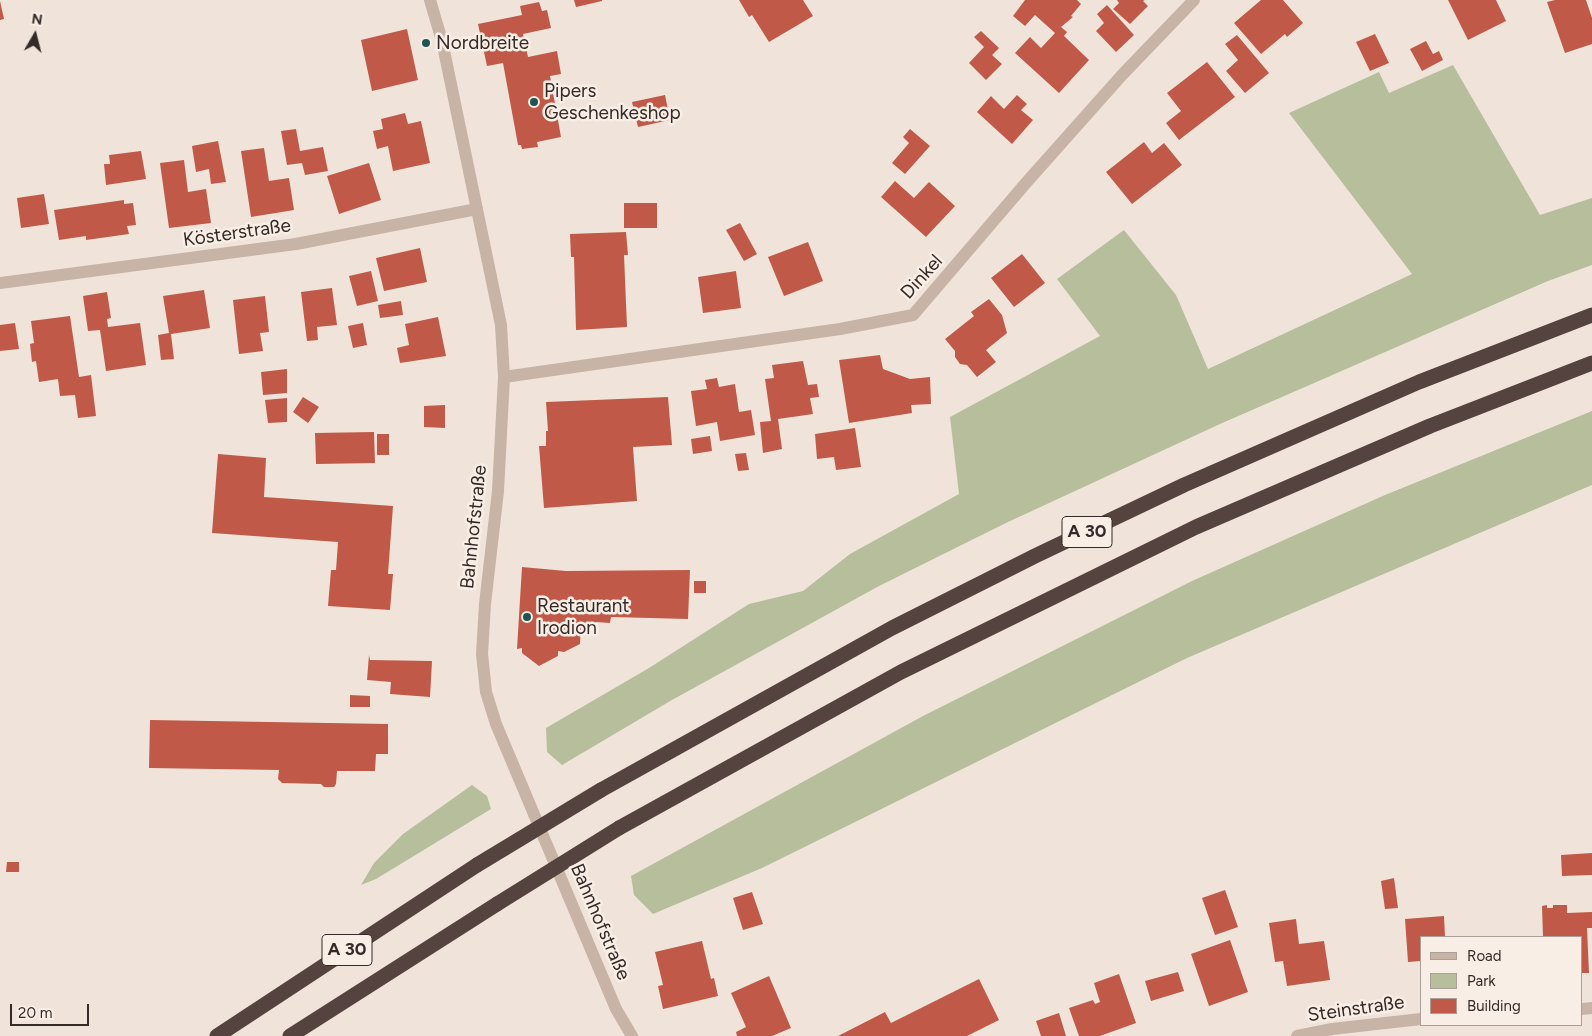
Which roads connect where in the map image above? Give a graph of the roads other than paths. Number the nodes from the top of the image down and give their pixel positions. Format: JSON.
{"nodes":[{"id":1,"x":430,"y":0,"type":"edge"},
{"id":2,"x":1194,"y":0,"type":"edge"},
{"id":3,"x":477,"y":209,"type":"junction"},
{"id":4,"x":0,"y":284,"type":"edge"},
{"id":5,"x":1592,"y":315,"type":"edge"},
{"id":6,"x":1592,"y":363,"type":"edge"},
{"id":7,"x":504,"y":377,"type":"junction"},
{"id":8,"x":1420,"y":1019,"type":"edge"},
{"id":9,"x":217,"y":1036,"type":"edge"},
{"id":10,"x":290,"y":1036,"type":"edge"},
{"id":11,"x":632,"y":1036,"type":"edge"},
{"id":12,"x":1297,"y":1036,"type":"edge"}],
"edges":[{"from":1,"to":3,"type":"street","name":"Bahnhofstraße"},
{"from":2,"to":7,"type":"street","name":"Dinkel"},
{"from":3,"to":4,"type":"street","name":"Kösterstraße"},
{"from":3,"to":7,"type":"street","name":"Bahnhofstraße"},
{"from":5,"to":9,"type":"highway","number":"A 30","bridge":true},
{"from":6,"to":10,"type":"highway","number":"A 30","bridge":true},
{"from":7,"to":11,"type":"street","name":"Bahnhofstraße"},
{"from":8,"to":12,"type":"street","name":"Steinstraße"}]}
